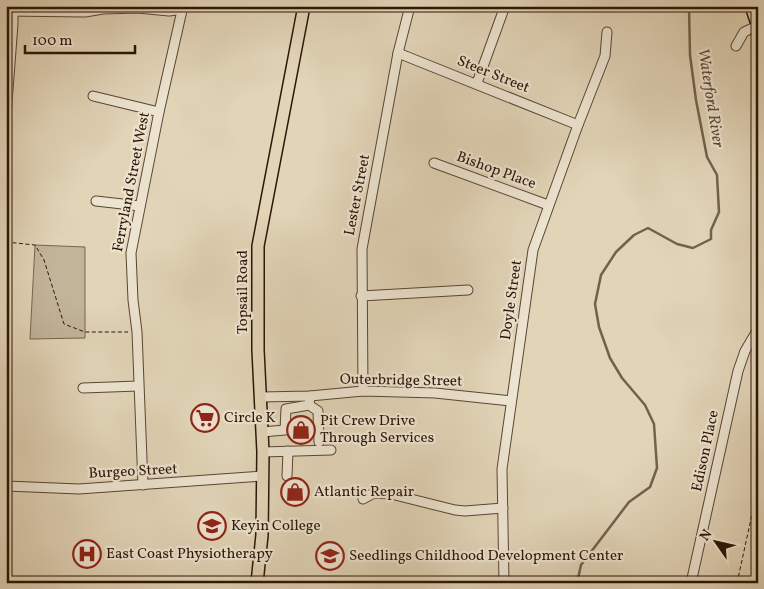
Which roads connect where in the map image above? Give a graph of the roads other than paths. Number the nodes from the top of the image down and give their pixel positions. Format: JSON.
{"nodes":[{"id":1,"x":304,"y":6,"type":"edge"},
{"id":2,"x":410,"y":6,"type":"edge"},
{"id":3,"x":505,"y":6,"type":"edge"},
{"id":4,"x":751,"y":6,"type":"edge"},
{"id":5,"x":103,"y":8,"type":"edge"},
{"id":6,"x":183,"y":8,"type":"edge"},
{"id":7,"x":9,"y":11,"type":"edge"},
{"id":8,"x":758,"y":27,"type":"edge"},
{"id":9,"x":607,"y":32,"type":"dead end"},
{"id":10,"x":736,"y":46,"type":"dead end"},
{"id":11,"x":398,"y":53,"type":"junction"},
{"id":12,"x":477,"y":83,"type":"junction"},
{"id":13,"x":94,"y":96,"type":"dead end"},
{"id":14,"x":159,"y":112,"type":"junction"},
{"id":15,"x":6,"y":116,"type":"edge"},
{"id":16,"x":578,"y":125,"type":"junction"},
{"id":17,"x":434,"y":164,"type":"dead end"},
{"id":18,"x":96,"y":200,"type":"dead end"},
{"id":19,"x":548,"y":205,"type":"junction"},
{"id":20,"x":140,"y":206,"type":"junction"},
{"id":21,"x":468,"y":290,"type":"dead end"},
{"id":22,"x":361,"y":296,"type":"junction"},
{"id":23,"x":758,"y":329,"type":"edge"},
{"id":24,"x":138,"y":386,"type":"junction"},
{"id":25,"x":83,"y":388,"type":"dead end"},
{"id":26,"x":362,"y":391,"type":"junction"},
{"id":27,"x":310,"y":396,"type":"junction"},
{"id":28,"x":261,"y":397,"type":"junction"},
{"id":29,"x":511,"y":402,"type":"junction"},
{"id":30,"x":309,"y":405,"type":"junction"},
{"id":31,"x":262,"y":432,"type":"junction"},
{"id":32,"x":319,"y":442,"type":"dead end"},
{"id":33,"x":331,"y":450,"type":"dead end"},
{"id":34,"x":288,"y":451,"type":"junction"},
{"id":35,"x":263,"y":452,"type":"junction"},
{"id":36,"x":262,"y":476,"type":"junction"},
{"id":37,"x":287,"y":476,"type":"dead end"},
{"id":38,"x":143,"y":485,"type":"junction"},
{"id":39,"x":6,"y":486,"type":"edge"},
{"id":40,"x":363,"y":499,"type":"dead end"},
{"id":41,"x":503,"y":508,"type":"junction"},
{"id":42,"x":257,"y":583,"type":"edge"},
{"id":43,"x":504,"y":583,"type":"edge"},
{"id":44,"x":692,"y":583,"type":"edge"}],
"edges":[{"from":1,"to":28,"type":"main road","name":"Topsail Road"},
{"from":2,"to":11,"type":"street","name":"Lester Street"},
{"from":3,"to":12,"type":"street"},
{"from":4,"to":8,"type":"main road"},
{"from":5,"to":6,"type":"street"},
{"from":5,"to":7,"type":"street"},
{"from":6,"to":14,"type":"street","name":"Ferryland Street West"},
{"from":7,"to":15,"type":"street"},
{"from":8,"to":10,"type":"street"},
{"from":9,"to":16,"type":"street","name":"Doyle Street"},
{"from":11,"to":12,"type":"street","name":"Steer Street"},
{"from":11,"to":22,"type":"street","name":"Lester Street"},
{"from":12,"to":16,"type":"street","name":"Steer Street"},
{"from":13,"to":14,"type":"street"},
{"from":14,"to":20,"type":"street","name":"Ferryland Street West"},
{"from":16,"to":19,"type":"street","name":"Doyle Street"},
{"from":17,"to":19,"type":"street","name":"Bishop Place"},
{"from":18,"to":20,"type":"street"},
{"from":19,"to":29,"type":"street","name":"Doyle Street"},
{"from":20,"to":24,"type":"street","name":"Ferryland Street West"},
{"from":21,"to":22,"type":"street"},
{"from":22,"to":26,"type":"street","name":"Lester Street"},
{"from":23,"to":44,"type":"street","name":"Edison Place"},
{"from":24,"to":25,"type":"street"},
{"from":24,"to":38,"type":"street","name":"Ferryland Street West"},
{"from":26,"to":27,"type":"street","name":"Outerbridge Street"},
{"from":26,"to":29,"type":"street","name":"Outerbridge Street"},
{"from":27,"to":28,"type":"street","name":"Outerbridge Street"},
{"from":27,"to":30,"type":"street"},
{"from":28,"to":31,"type":"main road","name":"Topsail Road"},
{"from":29,"to":41,"type":"street","name":"Doyle Street"},
{"from":30,"to":31,"type":"street"},
{"from":30,"to":32,"type":"street"},
{"from":31,"to":35,"type":"main road","name":"Topsail Road"},
{"from":33,"to":34,"type":"street"},
{"from":34,"to":35,"type":"street"},
{"from":34,"to":37,"type":"street"},
{"from":35,"to":36,"type":"main road","name":"Topsail Road"},
{"from":36,"to":38,"type":"street","name":"Burgeo Street"},
{"from":36,"to":42,"type":"main road","name":"Topsail Road"},
{"from":38,"to":39,"type":"street","name":"Burgeo Street"},
{"from":40,"to":41,"type":"street"},
{"from":41,"to":43,"type":"street","name":"Doyle Street"}]}
